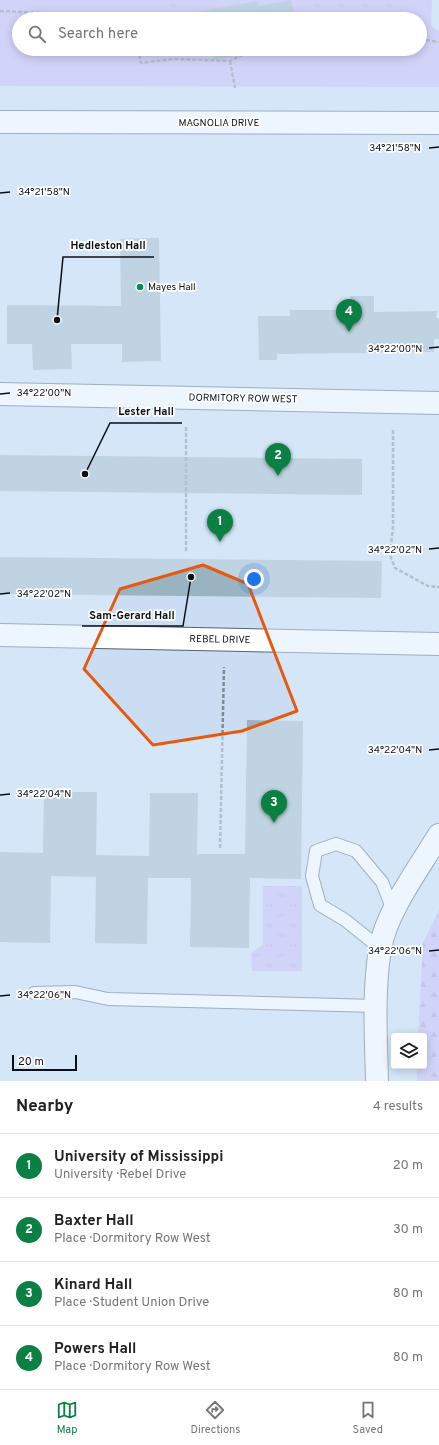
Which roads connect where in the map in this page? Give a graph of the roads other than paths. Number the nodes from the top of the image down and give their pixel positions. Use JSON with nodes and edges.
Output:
{"nodes":[{"id":1,"x":0,"y":122,"type":"edge"},
{"id":2,"x":439,"y":123,"type":"edge"},
{"id":3,"x":0,"y":394,"type":"edge"},
{"id":4,"x":439,"y":403,"type":"edge"},
{"id":5,"x":0,"y":635,"type":"edge"},
{"id":6,"x":439,"y":644,"type":"edge"},
{"id":7,"x":439,"y":835,"type":"edge"},
{"id":8,"x":393,"y":910,"type":"junction"},
{"id":9,"x":380,"y":948,"type":"junction"},
{"id":10,"x":34,"y":993,"type":"dead end"},
{"id":11,"x":376,"y":1006,"type":"junction"},
{"id":12,"x":376,"y":1081,"type":"edge"}],
"edges":[{"from":1,"to":2,"type":"street","name":"MAGNOLIA DRIVE"},
{"from":3,"to":4,"type":"street","name":"DORMITORY ROW WEST"},
{"from":5,"to":6,"type":"street","name":"REBEL DRIVE"},
{"from":7,"to":8,"type":"street"},
{"from":8,"to":9,"type":"street"},
{"from":8,"to":9,"type":"lane"},
{"from":9,"to":11,"type":"street"},
{"from":10,"to":11,"type":"lane"},
{"from":11,"to":12,"type":"street"}]}
